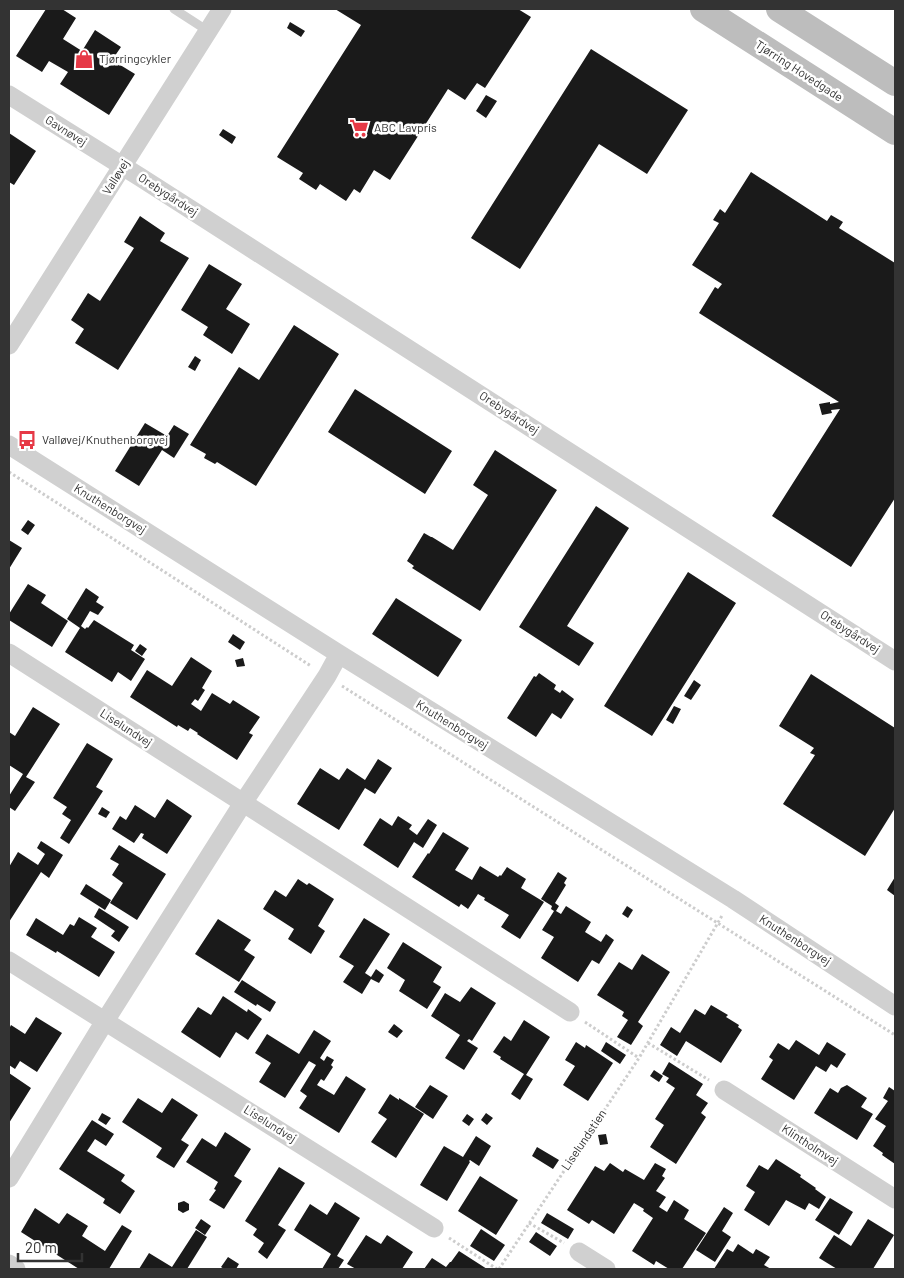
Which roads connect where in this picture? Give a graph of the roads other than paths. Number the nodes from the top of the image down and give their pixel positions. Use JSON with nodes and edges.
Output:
{"nodes":[{"id":1,"x":174,"y":9,"type":"edge"},
{"id":2,"x":222,"y":9,"type":"edge"},
{"id":3,"x":703,"y":9,"type":"edge"},
{"id":4,"x":779,"y":9,"type":"edge"},
{"id":5,"x":208,"y":31,"type":"junction"},
{"id":6,"x":895,"y":83,"type":"edge"},
{"id":7,"x":9,"y":95,"type":"edge"},
{"id":8,"x":895,"y":132,"type":"edge"},
{"id":9,"x":122,"y":166,"type":"junction"},
{"id":10,"x":9,"y":344,"type":"edge"},
{"id":11,"x":9,"y":445,"type":"edge"},
{"id":12,"x":9,"y":653,"type":"edge"},
{"id":13,"x":339,"y":654,"type":"junction"},
{"id":14,"x":895,"y":660,"type":"edge"},
{"id":15,"x":242,"y":803,"type":"junction"},
{"id":16,"x":9,"y":961,"type":"edge"},
{"id":17,"x":895,"y":1006,"type":"edge"},
{"id":18,"x":570,"y":1012,"type":"road end"},
{"id":19,"x":105,"y":1022,"type":"junction"},
{"id":20,"x":724,"y":1090,"type":"road end"},
{"id":21,"x":9,"y":1178,"type":"edge"},
{"id":22,"x":895,"y":1199,"type":"edge"},
{"id":23,"x":434,"y":1228,"type":"road end"},
{"id":24,"x":580,"y":1252,"type":"road end"},
{"id":25,"x":9,"y":1264,"type":"edge"},
{"id":26,"x":16,"y":1269,"type":"edge"},
{"id":27,"x":606,"y":1269,"type":"edge"}],
"edges":[{"from":1,"to":5,"type":"lane"},
{"from":2,"to":5,"type":"street","name":"Valløvej"},
{"from":3,"to":8,"type":"main road","name":"Tjørring Hovedgade"},
{"from":4,"to":6,"type":"main road"},
{"from":5,"to":9,"type":"street","name":"Valløvej"},
{"from":7,"to":9,"type":"street","name":"Gavnøvej"},
{"from":9,"to":10,"type":"street","name":"Valløvej"},
{"from":9,"to":14,"type":"street","name":"Orebygårdvej"},
{"from":11,"to":13,"type":"street","name":"Knuthenborgvej"},
{"from":12,"to":15,"type":"street","name":"Liselundvej"},
{"from":13,"to":15,"type":"street"},
{"from":13,"to":17,"type":"street","name":"Knuthenborgvej"},
{"from":15,"to":18,"type":"street","name":"Liselundvej"},
{"from":15,"to":19,"type":"street"},
{"from":16,"to":19,"type":"street","name":"Liselundvej"},
{"from":19,"to":21,"type":"street"},
{"from":19,"to":23,"type":"street","name":"Liselundvej"},
{"from":20,"to":22,"type":"street","name":"Klintholmvej"},
{"from":24,"to":27,"type":"street"},
{"from":25,"to":26,"type":"street"}]}
